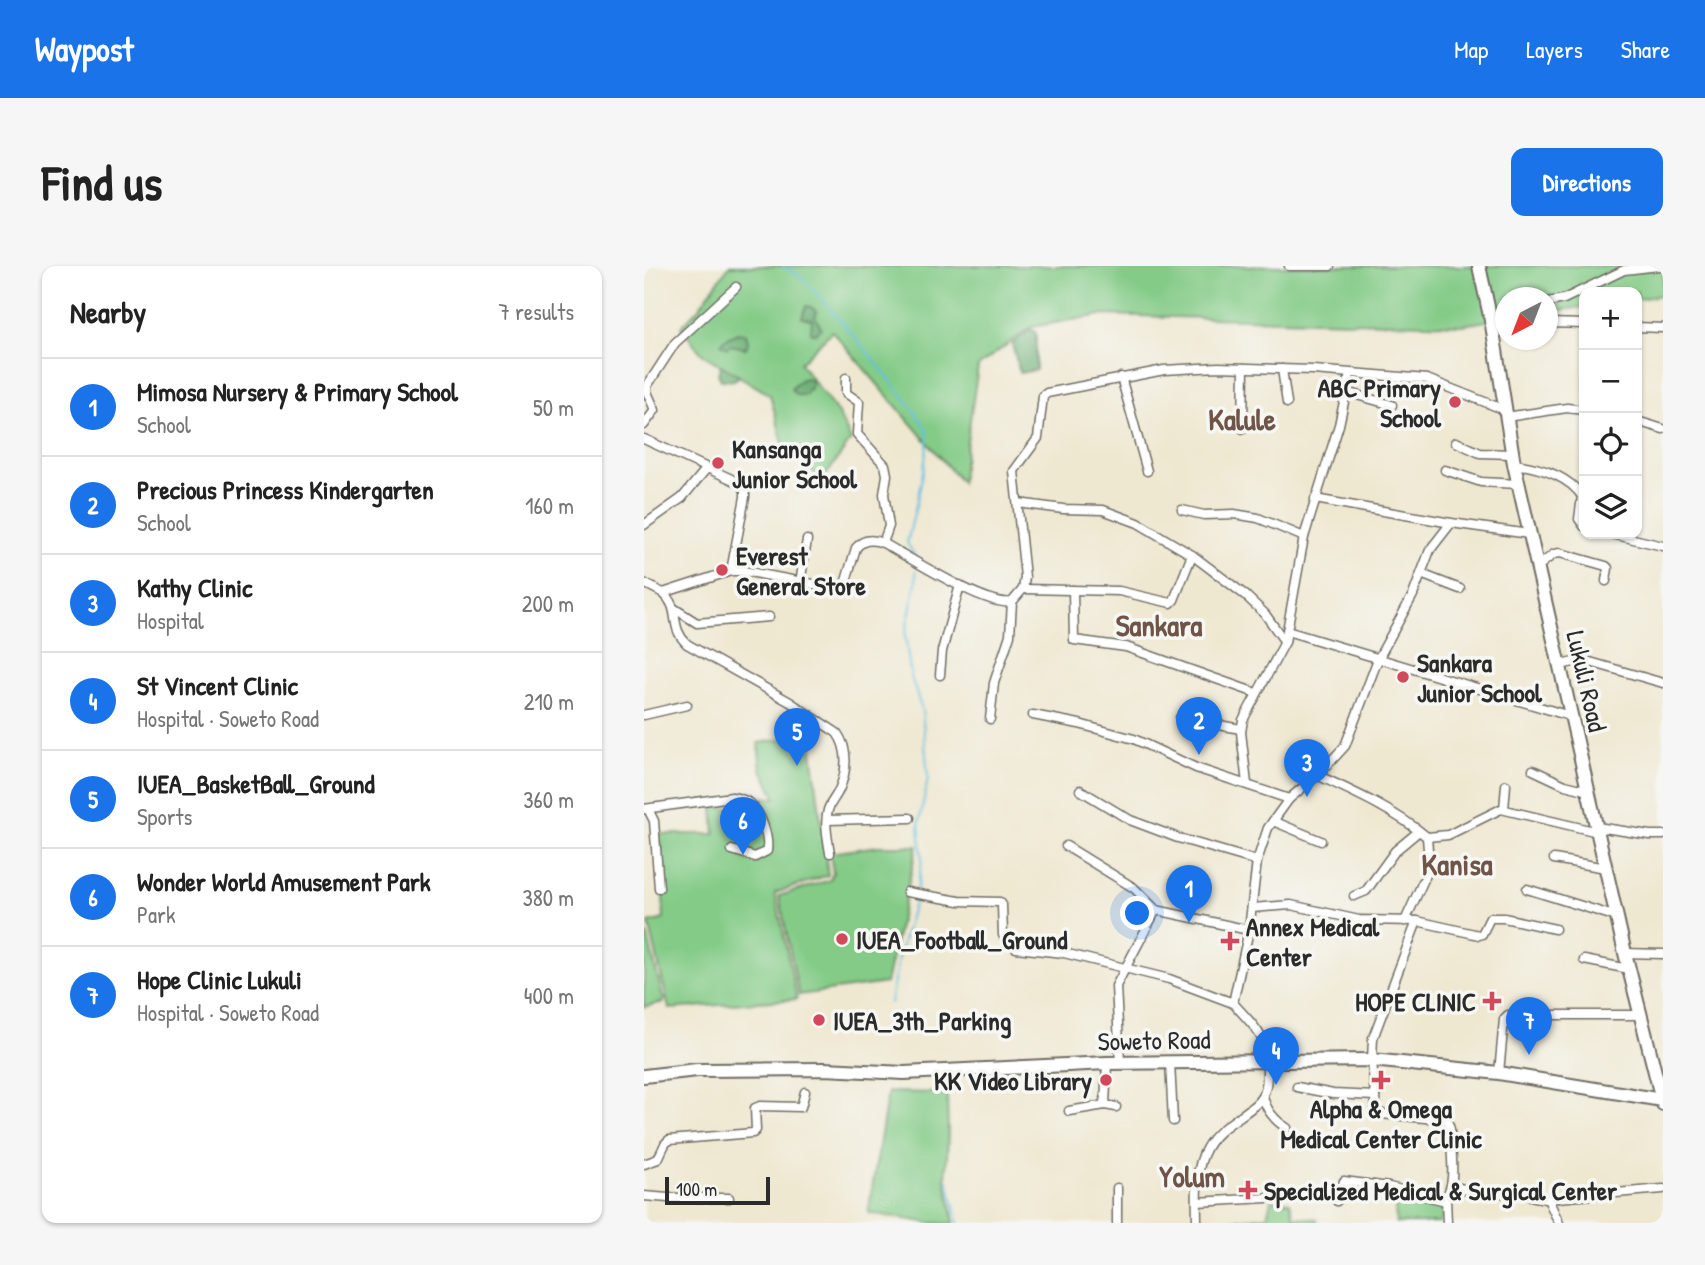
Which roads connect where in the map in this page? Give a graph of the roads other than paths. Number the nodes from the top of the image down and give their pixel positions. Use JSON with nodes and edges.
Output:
{"nodes":[{"id":1,"x":1292,"y":266,"type":"edge"},
{"id":2,"x":1330,"y":266,"type":"edge"},
{"id":3,"x":1479,"y":266,"type":"edge"},
{"id":4,"x":1612,"y":266,"type":"edge"},
{"id":5,"x":1659,"y":266,"type":"edge"},
{"id":6,"x":1650,"y":267,"type":"edge"},
{"id":7,"x":1624,"y":270,"type":"junction"},
{"id":8,"x":736,"y":287,"type":"dead end"},
{"id":9,"x":1558,"y":300,"type":"edge"},
{"id":10,"x":1558,"y":323,"type":"edge"},
{"id":11,"x":1579,"y":324,"type":"edge"},
{"id":12,"x":1492,"y":325,"type":"joint"},
{"id":13,"x":1642,"y":327,"type":"edge"},
{"id":14,"x":1663,"y":328,"type":"edge"},
{"id":15,"x":1244,"y":368,"type":"junction"},
{"id":16,"x":1282,"y":369,"type":"junction"},
{"id":17,"x":1350,"y":374,"type":"junction"},
{"id":18,"x":1121,"y":377,"type":"junction"},
{"id":19,"x":846,"y":379,"type":"dead end"},
{"id":20,"x":1346,"y":392,"type":"junction"},
{"id":21,"x":1287,"y":403,"type":"dead end"},
{"id":22,"x":1392,"y":405,"type":"dead end"},
{"id":23,"x":1579,"y":409,"type":"edge"},
{"id":24,"x":1505,"y":414,"type":"junction"},
{"id":25,"x":1642,"y":423,"type":"edge"},
{"id":26,"x":644,"y":425,"type":"edge"},
{"id":27,"x":1242,"y":429,"type":"dead end"},
{"id":28,"x":1663,"y":429,"type":"edge"},
{"id":29,"x":644,"y":439,"type":"edge"},
{"id":30,"x":1456,"y":442,"type":"dead end"},
{"id":31,"x":1513,"y":459,"type":"junction"},
{"id":32,"x":707,"y":468,"type":"junction"},
{"id":33,"x":1147,"y":471,"type":"dead end"},
{"id":34,"x":1446,"y":471,"type":"dead end"},
{"id":35,"x":1518,"y":484,"type":"junction"},
{"id":36,"x":1579,"y":492,"type":"edge"},
{"id":37,"x":1315,"y":499,"type":"junction"},
{"id":38,"x":1018,"y":503,"type":"junction"},
{"id":39,"x":1182,"y":510,"type":"dead end"},
{"id":40,"x":1451,"y":523,"type":"junction"},
{"id":41,"x":644,"y":525,"type":"edge"},
{"id":42,"x":1529,"y":534,"type":"junction"},
{"id":43,"x":1304,"y":537,"type":"junction"},
{"id":44,"x":1633,"y":539,"type":"edge"},
{"id":45,"x":807,"y":540,"type":"dead end"},
{"id":46,"x":883,"y":543,"type":"junction"},
{"id":47,"x":1663,"y":546,"type":"edge"},
{"id":48,"x":1192,"y":555,"type":"junction"},
{"id":49,"x":1537,"y":567,"type":"junction"},
{"id":50,"x":731,"y":571,"type":"junction"},
{"id":51,"x":1421,"y":574,"type":"junction"},
{"id":52,"x":1606,"y":581,"type":"dead end"},
{"id":53,"x":644,"y":583,"type":"edge"},
{"id":54,"x":800,"y":583,"type":"junction"},
{"id":55,"x":960,"y":586,"type":"junction"},
{"id":56,"x":1023,"y":589,"type":"junction"},
{"id":57,"x":1460,"y":589,"type":"dead end"},
{"id":58,"x":1073,"y":590,"type":"junction"},
{"id":59,"x":663,"y":593,"type":"junction"},
{"id":60,"x":1012,"y":603,"type":"junction"},
{"id":61,"x":675,"y":609,"type":"junction"},
{"id":62,"x":769,"y":617,"type":"dead end"},
{"id":63,"x":1287,"y":631,"type":"junction"},
{"id":64,"x":1285,"y":642,"type":"junction"},
{"id":65,"x":1378,"y":659,"type":"junction"},
{"id":66,"x":1560,"y":665,"type":"junction"},
{"id":67,"x":940,"y":676,"type":"dead end"},
{"id":68,"x":1663,"y":683,"type":"edge"},
{"id":69,"x":1256,"y":693,"type":"junction"},
{"id":70,"x":687,"y":705,"type":"dead end"},
{"id":71,"x":644,"y":715,"type":"edge"},
{"id":72,"x":1033,"y":715,"type":"dead end"},
{"id":73,"x":1573,"y":717,"type":"junction"},
{"id":74,"x":1180,"y":718,"type":"dead end"},
{"id":75,"x":990,"y":719,"type":"dead end"},
{"id":76,"x":1241,"y":729,"type":"junction"},
{"id":77,"x":1533,"y":770,"type":"dead end"},
{"id":78,"x":1317,"y":775,"type":"junction"},
{"id":79,"x":1247,"y":784,"type":"junction"},
{"id":80,"x":1506,"y":785,"type":"dead end"},
{"id":81,"x":1080,"y":790,"type":"dead end"},
{"id":82,"x":1589,"y":791,"type":"junction"},
{"id":83,"x":1289,"y":799,"type":"junction"},
{"id":84,"x":646,"y":809,"type":"edge"},
{"id":85,"x":1504,"y":809,"type":"junction"},
{"id":86,"x":910,"y":818,"type":"dead end"},
{"id":87,"x":827,"y":820,"type":"junction"},
{"id":88,"x":1273,"y":821,"type":"junction"},
{"id":89,"x":1597,"y":830,"type":"junction"},
{"id":90,"x":1423,"y":834,"type":"junction"},
{"id":91,"x":1663,"y":835,"type":"edge"},
{"id":92,"x":1321,"y":841,"type":"dead end"},
{"id":93,"x":1066,"y":846,"type":"dead end"},
{"id":94,"x":732,"y":850,"type":"dead end"},
{"id":95,"x":830,"y":853,"type":"dead end"},
{"id":96,"x":1555,"y":859,"type":"dead end"},
{"id":97,"x":1257,"y":861,"type":"junction"},
{"id":98,"x":1429,"y":863,"type":"junction"},
{"id":99,"x":1606,"y":868,"type":"junction"},
{"id":100,"x":1472,"y":873,"type":"dead end"},
{"id":101,"x":659,"y":888,"type":"dead end"},
{"id":102,"x":1527,"y":889,"type":"dead end"},
{"id":103,"x":907,"y":892,"type":"dead end"},
{"id":104,"x":1354,"y":897,"type":"dead end"},
{"id":105,"x":1252,"y":908,"type":"junction"},
{"id":106,"x":1156,"y":910,"type":"junction"},
{"id":107,"x":1617,"y":917,"type":"junction"},
{"id":108,"x":1405,"y":920,"type":"junction"},
{"id":109,"x":1417,"y":921,"type":"junction"},
{"id":110,"x":1555,"y":929,"type":"dead end"},
{"id":111,"x":1249,"y":930,"type":"junction"},
{"id":112,"x":1625,"y":953,"type":"junction"},
{"id":113,"x":1663,"y":954,"type":"edge"},
{"id":114,"x":1584,"y":960,"type":"dead end"},
{"id":115,"x":1126,"y":968,"type":"junction"},
{"id":116,"x":1629,"y":969,"type":"junction"},
{"id":117,"x":1233,"y":1003,"type":"junction"},
{"id":118,"x":1641,"y":1015,"type":"junction"},
{"id":119,"x":1371,"y":1060,"type":"junction"},
{"id":120,"x":1267,"y":1061,"type":"junction"},
{"id":121,"x":1170,"y":1062,"type":"junction"},
{"id":122,"x":1113,"y":1063,"type":"junction"},
{"id":123,"x":1499,"y":1073,"type":"junction"},
{"id":124,"x":644,"y":1076,"type":"edge"},
{"id":125,"x":1297,"y":1087,"type":"dead end"},
{"id":126,"x":805,"y":1092,"type":"dead end"},
{"id":127,"x":1263,"y":1095,"type":"junction"},
{"id":128,"x":1374,"y":1096,"type":"junction"},
{"id":129,"x":1662,"y":1102,"type":"edge"},
{"id":130,"x":1105,"y":1105,"type":"junction"},
{"id":131,"x":1116,"y":1107,"type":"dead end"},
{"id":132,"x":1069,"y":1111,"type":"dead end"},
{"id":133,"x":1173,"y":1121,"type":"dead end"},
{"id":134,"x":1287,"y":1128,"type":"dead end"},
{"id":135,"x":644,"y":1164,"type":"edge"},
{"id":136,"x":1452,"y":1186,"type":"junction"},
{"id":137,"x":1117,"y":1188,"type":"dead end"},
{"id":138,"x":1663,"y":1188,"type":"edge"},
{"id":139,"x":644,"y":1196,"type":"edge"},
{"id":140,"x":1286,"y":1197,"type":"dead end"},
{"id":141,"x":729,"y":1198,"type":"dead end"},
{"id":142,"x":1446,"y":1199,"type":"junction"},
{"id":143,"x":1548,"y":1199,"type":"junction"},
{"id":144,"x":1337,"y":1201,"type":"dead end"},
{"id":145,"x":1197,"y":1202,"type":"junction"},
{"id":146,"x":1117,"y":1223,"type":"edge"},
{"id":147,"x":1197,"y":1223,"type":"edge"},
{"id":148,"x":1447,"y":1223,"type":"edge"},
{"id":149,"x":1559,"y":1223,"type":"edge"}],
"edges":[{"from":1,"to":2,"type":"street"},
{"from":3,"to":12,"type":"street","name":"Lukuli Road"},
{"from":4,"to":7,"type":"street"},
{"from":5,"to":6,"type":"street"},
{"from":6,"to":7,"type":"street"},
{"from":7,"to":9,"type":"street"},
{"from":8,"to":26,"type":"street"},
{"from":10,"to":11,"type":"street"},
{"from":12,"to":24,"type":"street","name":"Lukuli Road"},
{"from":13,"to":14,"type":"street"},
{"from":15,"to":16,"type":"street"},
{"from":15,"to":18,"type":"street"},
{"from":15,"to":27,"type":"street"},
{"from":16,"to":17,"type":"street"},
{"from":16,"to":21,"type":"street"},
{"from":17,"to":20,"type":"street"},
{"from":17,"to":24,"type":"street"},
{"from":18,"to":33,"type":"street"},
{"from":18,"to":38,"type":"street"},
{"from":19,"to":46,"type":"street"},
{"from":20,"to":22,"type":"street"},
{"from":20,"to":37,"type":"street"},
{"from":23,"to":24,"type":"street"},
{"from":24,"to":31,"type":"street","name":"Lukuli Road"},
{"from":25,"to":28,"type":"street"},
{"from":29,"to":32,"type":"street"},
{"from":30,"to":31,"type":"street"},
{"from":31,"to":35,"type":"street","name":"Lukuli Road"},
{"from":31,"to":36,"type":"street"},
{"from":32,"to":41,"type":"street"},
{"from":32,"to":50,"type":"street"},
{"from":34,"to":35,"type":"street"},
{"from":35,"to":42,"type":"street","name":"Lukuli Road"},
{"from":37,"to":40,"type":"street"},
{"from":37,"to":43,"type":"street"},
{"from":38,"to":48,"type":"street"},
{"from":38,"to":56,"type":"street"},
{"from":39,"to":43,"type":"street"},
{"from":40,"to":42,"type":"street"},
{"from":40,"to":51,"type":"street"},
{"from":42,"to":49,"type":"street","name":"Lukuli Road"},
{"from":43,"to":63,"type":"street"},
{"from":44,"to":47,"type":"street"},
{"from":45,"to":54,"type":"street"},
{"from":46,"to":54,"type":"street"},
{"from":46,"to":55,"type":"street"},
{"from":48,"to":58,"type":"street"},
{"from":48,"to":64,"type":"street"},
{"from":49,"to":52,"type":"street"},
{"from":49,"to":66,"type":"street","name":"Lukuli Road"},
{"from":50,"to":54,"type":"street"},
{"from":50,"to":59,"type":"street"},
{"from":51,"to":57,"type":"street"},
{"from":51,"to":65,"type":"street"},
{"from":53,"to":59,"type":"street"},
{"from":55,"to":60,"type":"street"},
{"from":55,"to":67,"type":"street"},
{"from":56,"to":58,"type":"street"},
{"from":56,"to":60,"type":"street"},
{"from":58,"to":69,"type":"street"},
{"from":59,"to":61,"type":"street"},
{"from":60,"to":75,"type":"street"},
{"from":61,"to":62,"type":"street"},
{"from":61,"to":87,"type":"street"},
{"from":63,"to":64,"type":"street"},
{"from":63,"to":65,"type":"street"},
{"from":64,"to":69,"type":"street"},
{"from":65,"to":73,"type":"street"},
{"from":65,"to":78,"type":"street"},
{"from":66,"to":68,"type":"street"},
{"from":66,"to":73,"type":"street","name":"Lukuli Road"},
{"from":69,"to":76,"type":"street"},
{"from":70,"to":71,"type":"street"},
{"from":72,"to":79,"type":"street"},
{"from":73,"to":82,"type":"street","name":"Lukuli Road"},
{"from":74,"to":76,"type":"street"},
{"from":76,"to":79,"type":"street"},
{"from":77,"to":82,"type":"street"},
{"from":78,"to":83,"type":"street"},
{"from":78,"to":90,"type":"street"},
{"from":79,"to":83,"type":"street"},
{"from":80,"to":85,"type":"street"},
{"from":81,"to":97,"type":"street"},
{"from":82,"to":89,"type":"street","name":"Lukuli Road"},
{"from":83,"to":88,"type":"street"},
{"from":84,"to":94,"type":"street"},
{"from":84,"to":101,"type":"street"},
{"from":85,"to":89,"type":"street"},
{"from":85,"to":90,"type":"street"},
{"from":86,"to":87,"type":"street"},
{"from":87,"to":95,"type":"street"},
{"from":88,"to":92,"type":"street"},
{"from":88,"to":97,"type":"street"},
{"from":89,"to":91,"type":"street"},
{"from":89,"to":99,"type":"street","name":"Lukuli Road"},
{"from":90,"to":98,"type":"street"},
{"from":90,"to":104,"type":"street"},
{"from":93,"to":106,"type":"street"},
{"from":96,"to":99,"type":"street"},
{"from":97,"to":105,"type":"street"},
{"from":98,"to":100,"type":"street"},
{"from":98,"to":108,"type":"street"},
{"from":99,"to":107,"type":"street","name":"Lukuli Road"},
{"from":102,"to":107,"type":"street"},
{"from":103,"to":115,"type":"street"},
{"from":105,"to":108,"type":"street"},
{"from":105,"to":111,"type":"street"},
{"from":106,"to":111,"type":"street"},
{"from":106,"to":115,"type":"street"},
{"from":107,"to":112,"type":"street","name":"Lukuli Road"},
{"from":108,"to":109,"type":"street"},
{"from":109,"to":110,"type":"street"},
{"from":109,"to":119,"type":"street"},
{"from":111,"to":117,"type":"street"},
{"from":112,"to":113,"type":"street"},
{"from":112,"to":116,"type":"street","name":"Lukuli Road"},
{"from":114,"to":116,"type":"street"},
{"from":115,"to":117,"type":"street"},
{"from":115,"to":122,"type":"street"},
{"from":116,"to":118,"type":"street","name":"Lukuli Road"},
{"from":117,"to":120,"type":"street"},
{"from":118,"to":123,"type":"street"},
{"from":118,"to":129,"type":"street","name":"Lukuli Road"},
{"from":119,"to":120,"type":"street","name":"Soweto Road"},
{"from":119,"to":123,"type":"street","name":"Soweto Road"},
{"from":119,"to":128,"type":"street"},
{"from":120,"to":121,"type":"street","name":"Soweto Road"},
{"from":120,"to":127,"type":"street"},
{"from":121,"to":122,"type":"street","name":"Soweto Road"},
{"from":121,"to":133,"type":"street"},
{"from":122,"to":124,"type":"street","name":"Soweto Road"},
{"from":122,"to":130,"type":"street"},
{"from":123,"to":129,"type":"street","name":"Soweto Road"},
{"from":125,"to":128,"type":"street"},
{"from":126,"to":135,"type":"street"},
{"from":127,"to":134,"type":"street"},
{"from":127,"to":145,"type":"street"},
{"from":128,"to":136,"type":"street"},
{"from":130,"to":131,"type":"street"},
{"from":130,"to":132,"type":"street"},
{"from":136,"to":142,"type":"street"},
{"from":136,"to":143,"type":"street"},
{"from":137,"to":146,"type":"street"},
{"from":138,"to":143,"type":"street"},
{"from":139,"to":141,"type":"street"},
{"from":140,"to":145,"type":"street"},
{"from":142,"to":144,"type":"street"},
{"from":142,"to":148,"type":"street"},
{"from":143,"to":149,"type":"street"},
{"from":145,"to":147,"type":"street"}]}
